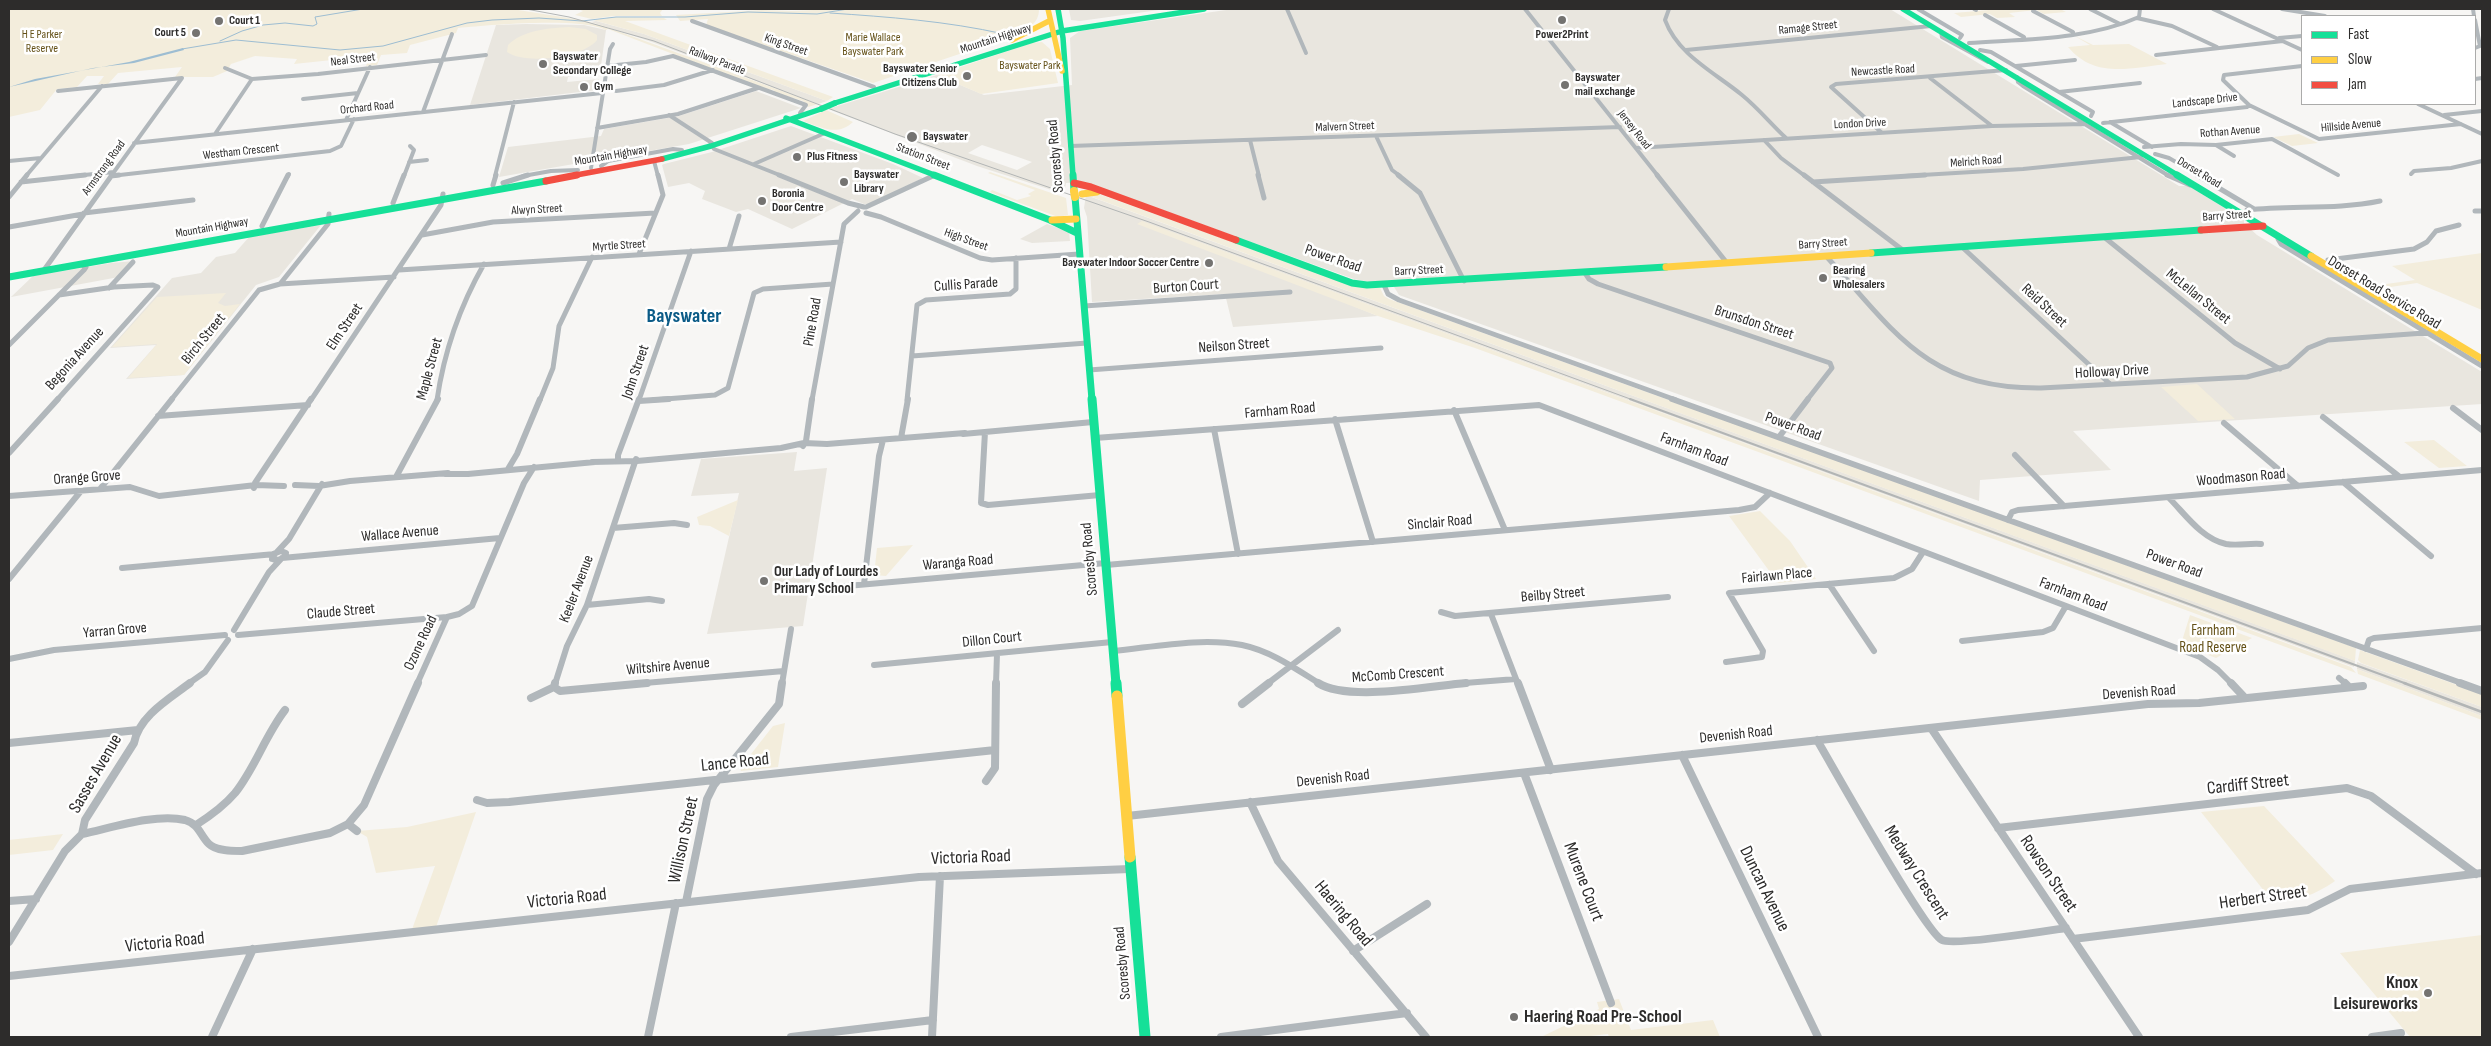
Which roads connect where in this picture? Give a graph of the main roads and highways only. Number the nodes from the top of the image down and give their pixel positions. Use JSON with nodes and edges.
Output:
{"nodes":[{"id":1,"x":1048,"y":9,"type":"edge"},
{"id":2,"x":1181,"y":9,"type":"edge"},
{"id":3,"x":1204,"y":9,"type":"edge"},
{"id":4,"x":1903,"y":9,"type":"edge"},
{"id":5,"x":1911,"y":9,"type":"edge"},
{"id":6,"x":1158,"y":15,"type":"junction"},
{"id":7,"x":1128,"y":16,"type":"junction"},
{"id":8,"x":1116,"y":20,"type":"junction"},
{"id":9,"x":1057,"y":26,"type":"edge"},
{"id":10,"x":1937,"y":28,"type":"junction"},
{"id":11,"x":1029,"y":41,"type":"junction"},
{"id":12,"x":1963,"y":42,"type":"junction"},
{"id":13,"x":1056,"y":48,"type":"junction"},
{"id":14,"x":970,"y":57,"type":"junction"},
{"id":15,"x":921,"y":76,"type":"junction"},
{"id":16,"x":1065,"y":79,"type":"junction"},
{"id":17,"x":874,"y":87,"type":"junction"},
{"id":18,"x":833,"y":103,"type":"junction"},
{"id":19,"x":819,"y":108,"type":"junction"},
{"id":20,"x":788,"y":119,"type":"junction"},
{"id":21,"x":2097,"y":122,"type":"junction"},
{"id":22,"x":712,"y":144,"type":"junction"},
{"id":23,"x":2199,"y":184,"type":"junction"},
{"id":24,"x":1076,"y":190,"type":"junction"},
{"id":25,"x":443,"y":197,"type":"junction"},
{"id":26,"x":329,"y":217,"type":"junction"},
{"id":27,"x":1052,"y":222,"type":"junction"},
{"id":28,"x":1077,"y":225,"type":"junction"},
{"id":29,"x":2267,"y":226,"type":"junction"},
{"id":30,"x":136,"y":256,"type":"junction"},
{"id":31,"x":45,"y":267,"type":"junction"},
{"id":32,"x":9,"y":271,"type":"edge"},
{"id":33,"x":9,"y":277,"type":"edge"},
{"id":34,"x":1384,"y":285,"type":"joint"},
{"id":35,"x":2482,"y":352,"type":"edge"},
{"id":36,"x":2482,"y":359,"type":"edge"},
{"id":37,"x":1145,"y":1037,"type":"edge"}],
"edges":[{"from":1,"to":9,"type":"main road"},
{"from":2,"to":7,"type":"main road"},
{"from":3,"to":6,"type":"main road"},
{"from":4,"to":10,"type":"main road","name":"Dorset Road"},
{"from":5,"to":10,"type":"main road","name":"Dorset Road"},
{"from":6,"to":7,"type":"main road"},
{"from":6,"to":8,"type":"main road"},
{"from":7,"to":8,"type":"main road"},
{"from":8,"to":9,"type":"main road"},
{"from":8,"to":9,"type":"main road"},
{"from":9,"to":11,"type":"main road","name":"Mountain Highway"},
{"from":9,"to":13,"type":"main road","name":"Scoresby Road"},
{"from":9,"to":14,"type":"main road","name":"Mountain Highway"},
{"from":9,"to":16,"type":"main road","name":"Scoresby Road"},
{"from":10,"to":12,"type":"main road","name":"Dorset Road"},
{"from":11,"to":13,"type":"main road"},
{"from":11,"to":14,"type":"main road","name":"Mountain Highway"},
{"from":12,"to":21,"type":"main road","name":"Dorset Road"},
{"from":12,"to":21,"type":"main road","name":"Dorset Road"},
{"from":13,"to":16,"type":"main road","name":"Scoresby Road"},
{"from":14,"to":15,"type":"main road","name":"Mountain Highway"},
{"from":14,"to":17,"type":"main road","name":"Mountain Highway"},
{"from":15,"to":17,"type":"main road"},
{"from":15,"to":18,"type":"main road","name":"Mountain Highway"},
{"from":16,"to":24,"type":"main road","name":"Scoresby Road"},
{"from":17,"to":18,"type":"main road","name":"Mountain Highway"},
{"from":18,"to":19,"type":"main road","name":"Mountain Highway","bridge":true},
{"from":19,"to":20,"type":"main road","name":"Mountain Highway"},
{"from":19,"to":20,"type":"main road","name":"Mountain Highway"},
{"from":20,"to":22,"type":"main road","name":"Mountain Highway"},
{"from":20,"to":27,"type":"main road","name":"Station Street"},
{"from":21,"to":23,"type":"main road","name":"Dorset Road"},
{"from":21,"to":23,"type":"main road","name":"Dorset Road"},
{"from":22,"to":25,"type":"main road","name":"Mountain Highway"},
{"from":22,"to":25,"type":"main road","name":"Mountain Highway"},
{"from":23,"to":29,"type":"main road","name":"Dorset Road"},
{"from":23,"to":29,"type":"main road","name":"Dorset Road"},
{"from":24,"to":28,"type":"main road","name":"Scoresby Road"},
{"from":24,"to":34,"type":"main road","name":"Power Road"},
{"from":25,"to":26,"type":"main road","name":"Mountain Highway"},
{"from":25,"to":26,"type":"main road","name":"Mountain Highway"},
{"from":26,"to":30,"type":"main road","name":"Mountain Highway"},
{"from":26,"to":30,"type":"main road","name":"Mountain Highway"},
{"from":27,"to":28,"type":"main road","name":"Station Street"},
{"from":27,"to":28,"type":"main road","name":"Station Street"},
{"from":28,"to":37,"type":"main road","name":"Scoresby Road"},
{"from":29,"to":34,"type":"main road","name":"Barry Street"},
{"from":29,"to":35,"type":"main road","name":"Dorset Road"},
{"from":29,"to":36,"type":"main road","name":"Dorset Road"},
{"from":30,"to":31,"type":"main road","name":"Mountain Highway"},
{"from":30,"to":31,"type":"main road","name":"Mountain Highway"},
{"from":31,"to":32,"type":"main road","name":"Mountain Highway"},
{"from":31,"to":33,"type":"main road","name":"Mountain Highway"}]}
